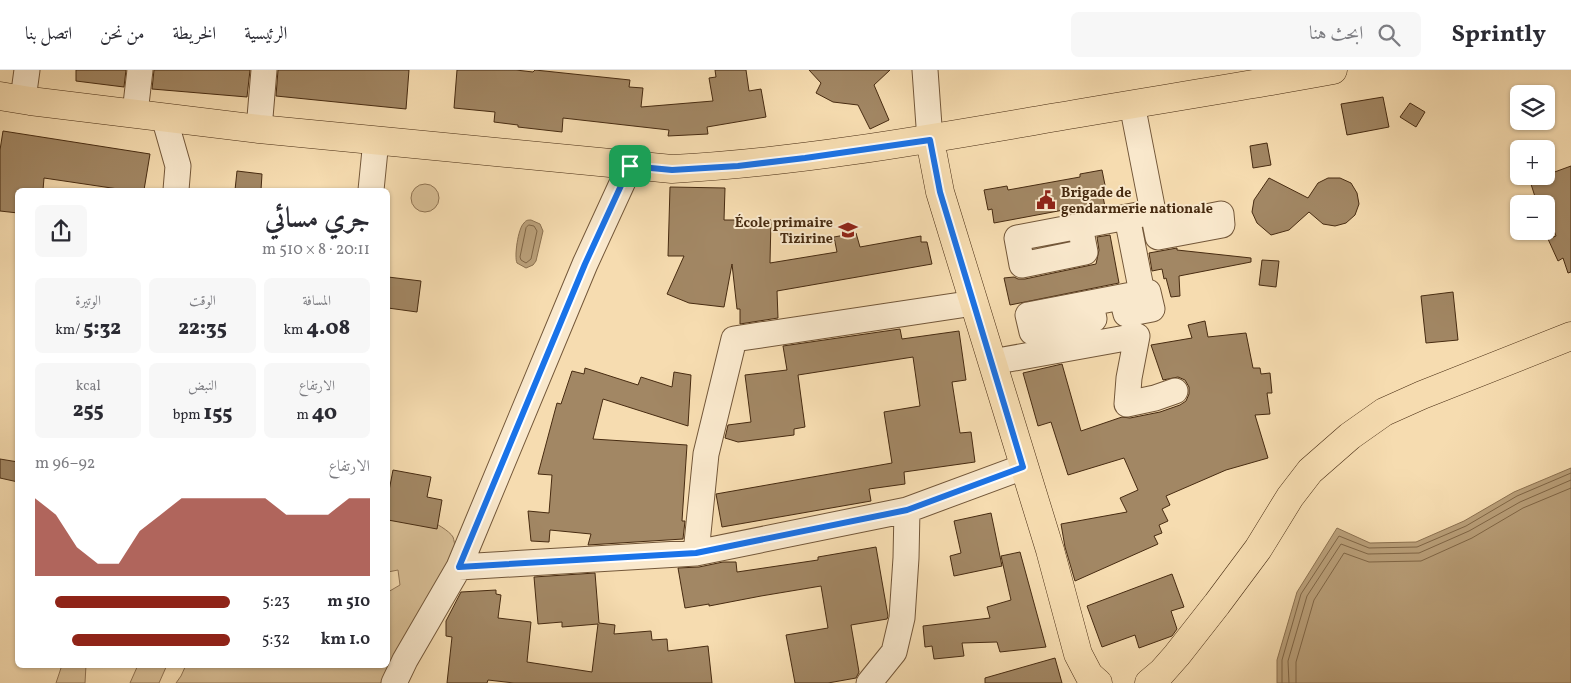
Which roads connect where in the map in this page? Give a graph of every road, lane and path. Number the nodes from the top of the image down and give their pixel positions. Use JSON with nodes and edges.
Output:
{"nodes":[{"id":1,"x":28,"y":70,"type":"edge"},
{"id":2,"x":140,"y":70,"type":"edge"},
{"id":3,"x":264,"y":70,"type":"edge"},
{"id":4,"x":925,"y":70,"type":"edge"},
{"id":5,"x":1333,"y":70,"type":"edge"},
{"id":6,"x":7,"y":98,"type":"edge"},
{"id":7,"x":1132,"y":104,"type":"junction"},
{"id":8,"x":135,"y":113,"type":"junction"},
{"id":9,"x":164,"y":117,"type":"junction"},
{"id":10,"x":259,"y":128,"type":"junction"},
{"id":11,"x":376,"y":140,"type":"junction"},
{"id":12,"x":930,"y":140,"type":"junction"},
{"id":13,"x":630,"y":166,"type":"junction"},
{"id":14,"x":176,"y":188,"type":"edge"},
{"id":15,"x":371,"y":188,"type":"edge"},
{"id":16,"x":1127,"y":217,"type":"junction"},
{"id":17,"x":1080,"y":226,"type":"dead end"},
{"id":18,"x":974,"y":302,"type":"junction"},
{"id":19,"x":1091,"y":303,"type":"dead end"},
{"id":20,"x":1571,"y":336,"type":"edge"},
{"id":21,"x":992,"y":362,"type":"junction"},
{"id":22,"x":1174,"y":391,"type":"dead end"},
{"id":23,"x":1023,"y":467,"type":"junction"},
{"id":24,"x":907,"y":510,"type":"junction"},
{"id":25,"x":696,"y":553,"type":"junction"},
{"id":26,"x":459,"y":567,"type":"junction"},
{"id":27,"x":394,"y":683,"type":"edge"},
{"id":28,"x":869,"y":683,"type":"edge"},
{"id":29,"x":1098,"y":683,"type":"edge"},
{"id":30,"x":1149,"y":683,"type":"edge"}],
"edges":[{"from":1,"to":6,"type":"street"},
{"from":2,"to":8,"type":"street"},
{"from":3,"to":10,"type":"street"},
{"from":4,"to":12,"type":"street"},
{"from":5,"to":7,"type":"main road"},
{"from":6,"to":8,"type":"main road"},
{"from":7,"to":12,"type":"main road"},
{"from":7,"to":16,"type":"street"},
{"from":8,"to":9,"type":"main road"},
{"from":9,"to":10,"type":"main road"},
{"from":9,"to":14,"type":"street"},
{"from":10,"to":11,"type":"main road"},
{"from":11,"to":13,"type":"main road"},
{"from":11,"to":15,"type":"street"},
{"from":12,"to":13,"type":"main road"},
{"from":12,"to":18,"type":"main road"},
{"from":13,"to":26,"type":"street"},
{"from":16,"to":17,"type":"street"},
{"from":16,"to":19,"type":"street"},
{"from":18,"to":21,"type":"main road"},
{"from":18,"to":25,"type":"street"},
{"from":20,"to":30,"type":"main road"},
{"from":21,"to":22,"type":"street"},
{"from":21,"to":23,"type":"main road"},
{"from":23,"to":24,"type":"street"},
{"from":23,"to":29,"type":"main road"},
{"from":24,"to":25,"type":"street"},
{"from":24,"to":28,"type":"street"},
{"from":25,"to":26,"type":"street"},
{"from":26,"to":27,"type":"street"}]}
